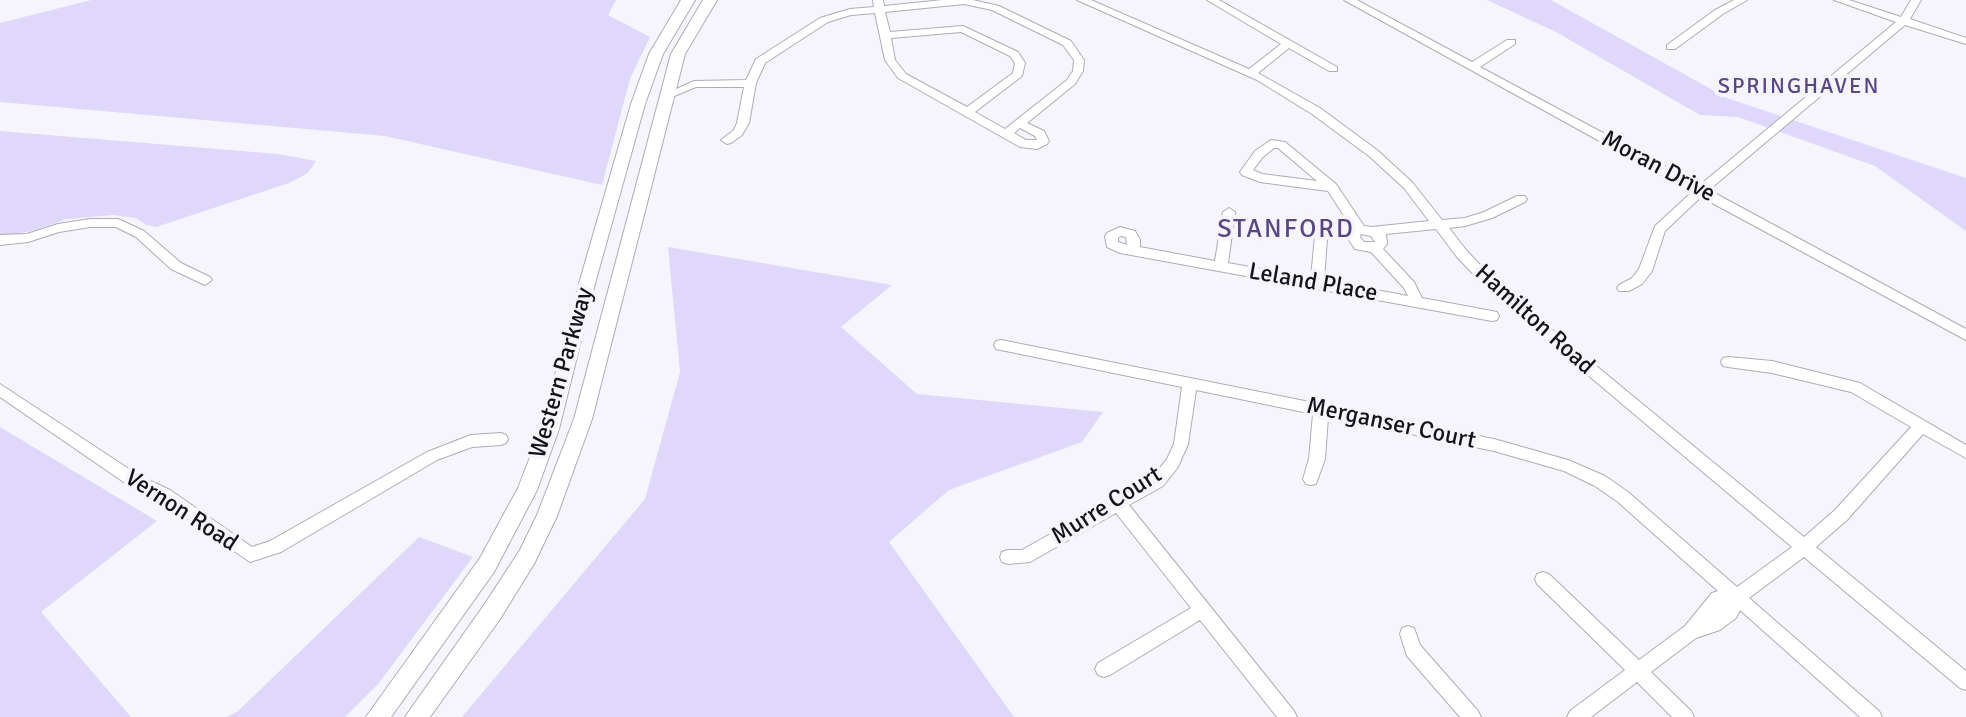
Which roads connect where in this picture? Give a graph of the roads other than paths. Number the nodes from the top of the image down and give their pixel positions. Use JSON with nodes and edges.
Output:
{"nodes":[{"id":1,"x":688,"y":0,"type":"edge"},
{"id":2,"x":710,"y":0,"type":"edge"},
{"id":3,"x":1007,"y":0,"type":"edge"},
{"id":4,"x":1082,"y":0,"type":"edge"},
{"id":5,"x":1212,"y":0,"type":"edge"},
{"id":6,"x":1349,"y":0,"type":"edge"},
{"id":7,"x":1742,"y":0,"type":"edge"},
{"id":8,"x":1839,"y":0,"type":"edge"},
{"id":9,"x":1916,"y":0,"type":"edge"},
{"id":10,"x":879,"y":4,"type":"edge"},
{"id":11,"x":995,"y":8,"type":"junction"},
{"id":12,"x":1905,"y":19,"type":"junction"},
{"id":13,"x":886,"y":35,"type":"junction"},
{"id":14,"x":1966,"y":41,"type":"edge"},
{"id":15,"x":1511,"y":42,"type":"dead end"},
{"id":16,"x":1289,"y":43,"type":"junction"},
{"id":17,"x":1671,"y":47,"type":"dead end"},
{"id":18,"x":1474,"y":66,"type":"junction"},
{"id":19,"x":674,"y":69,"type":"junction"},
{"id":20,"x":1333,"y":69,"type":"dead end"},
{"id":21,"x":1251,"y":73,"type":"junction"},
{"id":22,"x":750,"y":83,"type":"junction"},
{"id":23,"x":694,"y":84,"type":"junction"},
{"id":24,"x":667,"y":96,"type":"junction"},
{"id":25,"x":967,"y":113,"type":"junction"},
{"id":26,"x":1019,"y":123,"type":"junction"},
{"id":27,"x":1006,"y":134,"type":"junction"},
{"id":28,"x":727,"y":140,"type":"dead end"},
{"id":29,"x":1332,"y":187,"type":"junction"},
{"id":30,"x":1702,"y":190,"type":"junction"},
{"id":31,"x":1521,"y":199,"type":"dead end"},
{"id":32,"x":1229,"y":212,"type":"dead end"},
{"id":33,"x":1322,"y":225,"type":"dead end"},
{"id":34,"x":1439,"y":225,"type":"junction"},
{"id":35,"x":1372,"y":236,"type":"junction"},
{"id":36,"x":0,"y":240,"type":"edge"},
{"id":37,"x":1133,"y":250,"type":"dead end"},
{"id":38,"x":1221,"y":266,"type":"junction"},
{"id":39,"x":205,"y":280,"type":"dead end"},
{"id":40,"x":1317,"y":283,"type":"junction"},
{"id":41,"x":1624,"y":288,"type":"dead end"},
{"id":42,"x":616,"y":289,"type":"junction"},
{"id":43,"x":585,"y":290,"type":"junction"},
{"id":44,"x":1417,"y":301,"type":"junction"},
{"id":45,"x":1492,"y":316,"type":"dead end"},
{"id":46,"x":1966,"y":335,"type":"edge"},
{"id":47,"x":1001,"y":345,"type":"dead end"},
{"id":48,"x":1728,"y":362,"type":"dead end"},
{"id":49,"x":1190,"y":383,"type":"junction"},
{"id":50,"x":0,"y":390,"type":"edge"},
{"id":51,"x":1321,"y":410,"type":"junction"},
{"id":52,"x":1922,"y":425,"type":"junction"},
{"id":53,"x":501,"y":439,"type":"dead end"},
{"id":54,"x":1966,"y":452,"type":"edge"},
{"id":55,"x":1311,"y":479,"type":"dead end"},
{"id":56,"x":1119,"y":505,"type":"junction"},
{"id":57,"x":1803,"y":548,"type":"junction"},
{"id":58,"x":1008,"y":557,"type":"dead end"},
{"id":59,"x":1543,"y":579,"type":"dead end"},
{"id":60,"x":1737,"y":597,"type":"junction"},
{"id":61,"x":1203,"y":609,"type":"junction"},
{"id":62,"x":1408,"y":634,"type":"dead end"},
{"id":63,"x":1104,"y":669,"type":"dead end"},
{"id":64,"x":1637,"y":671,"type":"junction"},
{"id":65,"x":1966,"y":682,"type":"edge"},
{"id":66,"x":377,"y":717,"type":"edge"},
{"id":67,"x":416,"y":717,"type":"edge"},
{"id":68,"x":1288,"y":717,"type":"edge"},
{"id":69,"x":1472,"y":717,"type":"edge"},
{"id":70,"x":1576,"y":717,"type":"edge"},
{"id":71,"x":1685,"y":717,"type":"edge"},
{"id":72,"x":1873,"y":717,"type":"edge"}],
"edges":[{"from":1,"to":43,"type":"main road","name":"Western Parkway"},
{"from":2,"to":19,"type":"main road","name":"Western Parkway"},
{"from":3,"to":11,"type":"street"},
{"from":4,"to":21,"type":"street","name":"Hamilton Road"},
{"from":5,"to":16,"type":"street"},
{"from":6,"to":18,"type":"street","name":"Moran Drive"},
{"from":7,"to":17,"type":"street"},
{"from":8,"to":12,"type":"street"},
{"from":9,"to":12,"type":"street"},
{"from":10,"to":11,"type":"street"},
{"from":10,"to":13,"type":"street"},
{"from":10,"to":22,"type":"street"},
{"from":11,"to":26,"type":"street"},
{"from":12,"to":14,"type":"street"},
{"from":12,"to":30,"type":"street"},
{"from":13,"to":25,"type":"street"},
{"from":13,"to":25,"type":"street"},
{"from":15,"to":18,"type":"street"},
{"from":16,"to":20,"type":"street"},
{"from":16,"to":21,"type":"street"},
{"from":18,"to":30,"type":"street","name":"Moran Drive"},
{"from":19,"to":23,"type":"street"},
{"from":19,"to":24,"type":"main road","name":"Western Parkway"},
{"from":21,"to":34,"type":"street","name":"Hamilton Road"},
{"from":22,"to":23,"type":"street"},
{"from":22,"to":28,"type":"street"},
{"from":23,"to":24,"type":"street"},
{"from":24,"to":42,"type":"main road","name":"Western Parkway"},
{"from":25,"to":27,"type":"street"},
{"from":26,"to":27,"type":"street"},
{"from":26,"to":27,"type":"street"},
{"from":29,"to":29,"type":"street"},
{"from":29,"to":35,"type":"street"},
{"from":30,"to":41,"type":"street"},
{"from":30,"to":46,"type":"street","name":"Moran Drive"},
{"from":31,"to":34,"type":"street"},
{"from":32,"to":38,"type":"street"},
{"from":33,"to":40,"type":"street"},
{"from":34,"to":35,"type":"street"},
{"from":34,"to":57,"type":"street","name":"Hamilton Road"},
{"from":35,"to":44,"type":"street"},
{"from":36,"to":39,"type":"street"},
{"from":37,"to":38,"type":"street","name":"Leland Place"},
{"from":38,"to":40,"type":"street","name":"Leland Place"},
{"from":40,"to":44,"type":"street","name":"Leland Place"},
{"from":42,"to":43,"type":"main road"},
{"from":42,"to":67,"type":"main road","name":"Western Parkway"},
{"from":43,"to":66,"type":"main road","name":"Western Parkway"},
{"from":44,"to":45,"type":"street","name":"Leland Place"},
{"from":47,"to":49,"type":"street","name":"Merganser Court"},
{"from":48,"to":52,"type":"street"},
{"from":49,"to":51,"type":"street","name":"Merganser Court"},
{"from":49,"to":56,"type":"street","name":"Murre Court"},
{"from":50,"to":53,"type":"street","name":"Vernon Road"},
{"from":51,"to":55,"type":"street"},
{"from":51,"to":60,"type":"street","name":"Merganser Court"},
{"from":52,"to":54,"type":"street"},
{"from":52,"to":57,"type":"street"},
{"from":56,"to":58,"type":"street","name":"Murre Court"},
{"from":56,"to":61,"type":"street"},
{"from":57,"to":60,"type":"street"},
{"from":57,"to":65,"type":"street","name":"Hamilton Road"},
{"from":59,"to":64,"type":"street"},
{"from":60,"to":64,"type":"street"},
{"from":60,"to":72,"type":"street","name":"Merganser Court"},
{"from":61,"to":63,"type":"street"},
{"from":61,"to":68,"type":"street"},
{"from":62,"to":69,"type":"street"},
{"from":64,"to":70,"type":"street"},
{"from":64,"to":71,"type":"street"}]}
